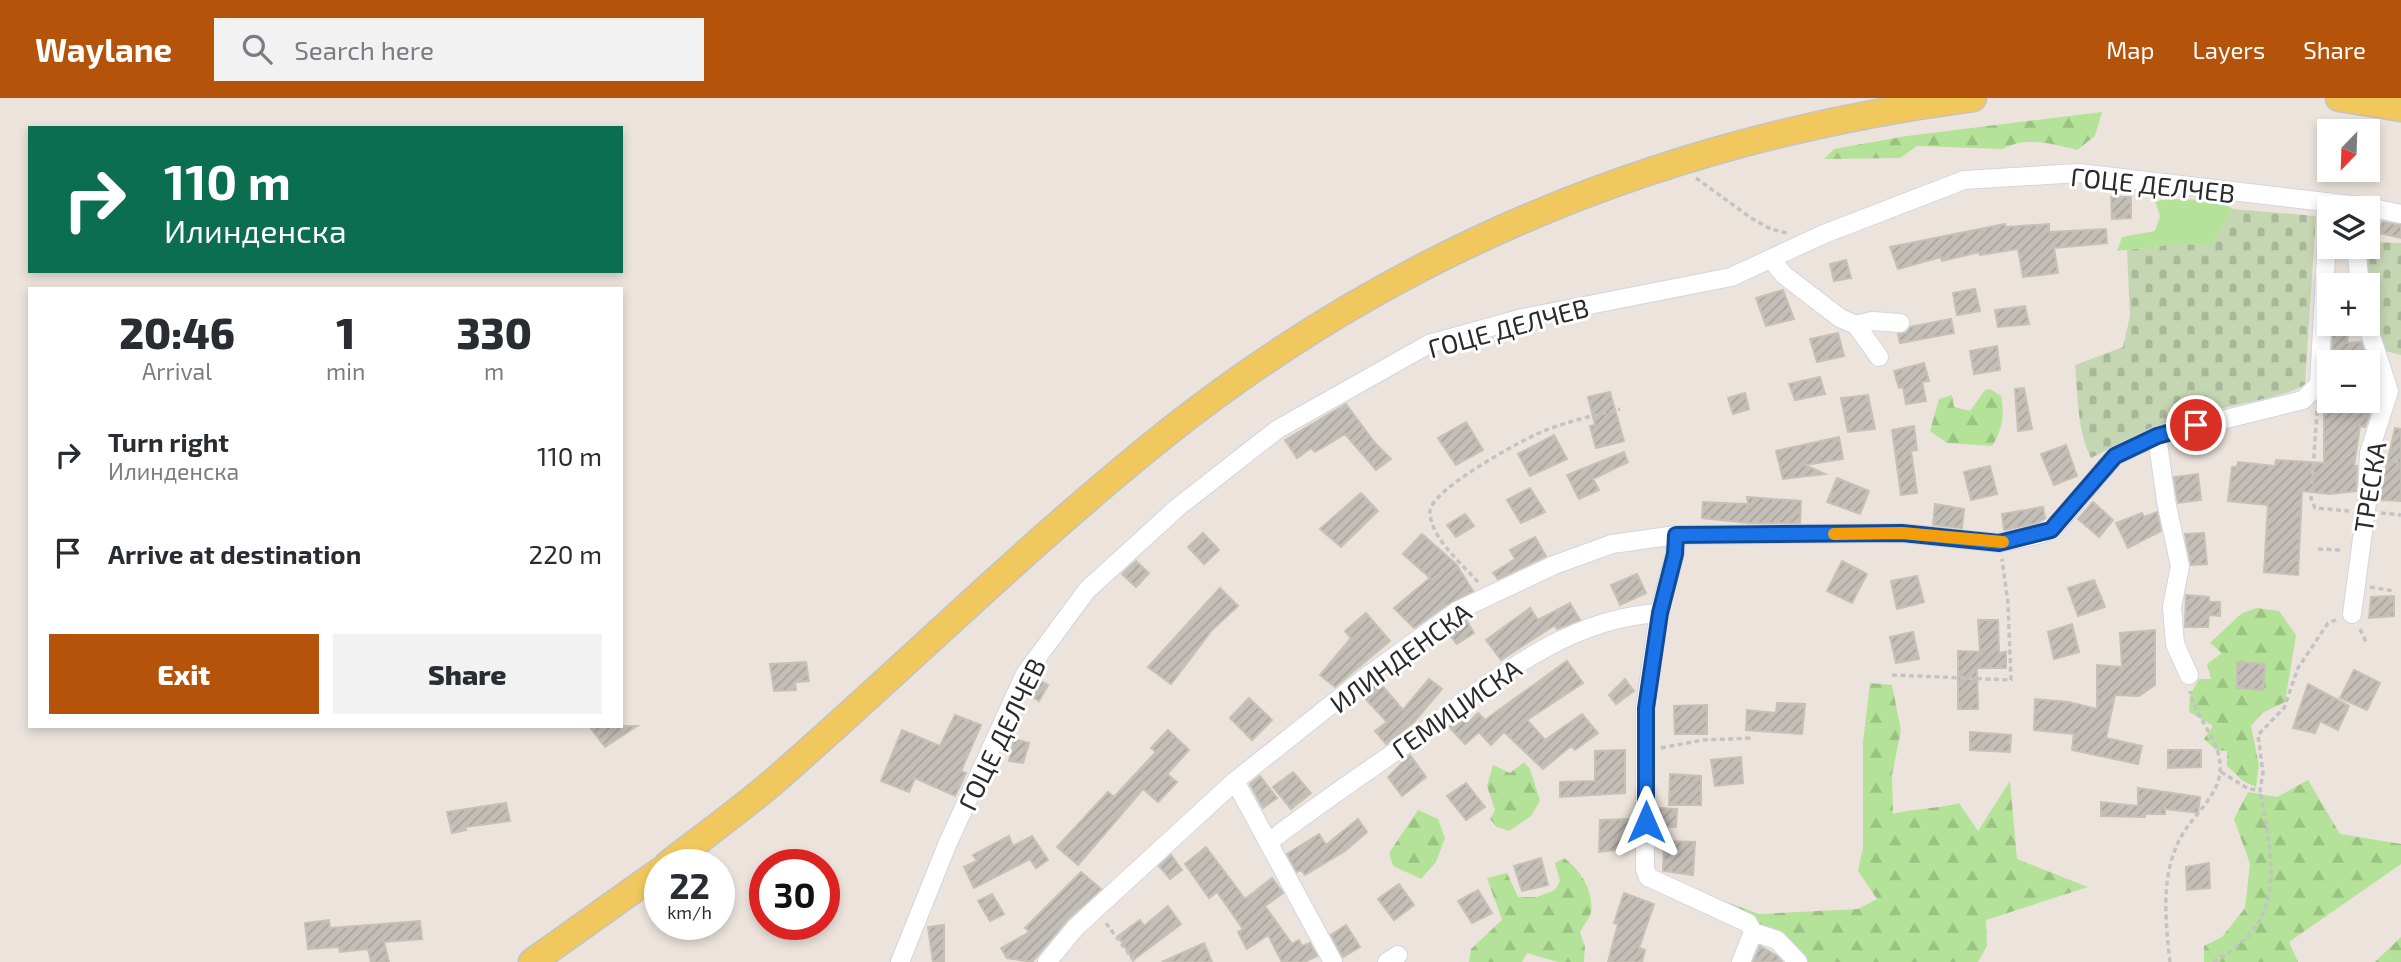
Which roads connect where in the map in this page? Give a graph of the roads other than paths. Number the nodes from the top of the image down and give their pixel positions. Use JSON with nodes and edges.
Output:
{"nodes":[{"id":1,"x":1973,"y":98,"type":"edge"},
{"id":2,"x":2339,"y":98,"type":"edge"},
{"id":3,"x":2401,"y":108,"type":"edge"},
{"id":4,"x":2317,"y":203,"type":"edge"},
{"id":5,"x":2380,"y":210,"type":"edge"},
{"id":6,"x":2401,"y":214,"type":"edge"},
{"id":7,"x":1771,"y":259,"type":"junction"},
{"id":8,"x":2326,"y":259,"type":"edge"},
{"id":9,"x":1900,"y":323,"type":"dead end"},
{"id":10,"x":1856,"y":326,"type":"junction"},
{"id":11,"x":2371,"y":336,"type":"edge"},
{"id":12,"x":1879,"y":357,"type":"dead end"},
{"id":13,"x":2157,"y":436,"type":"junction"},
{"id":14,"x":1676,"y":535,"type":"junction"},
{"id":15,"x":1660,"y":613,"type":"junction"},
{"id":16,"x":2352,"y":614,"type":"road end"},
{"id":17,"x":2189,"y":675,"type":"road end"},
{"id":18,"x":1235,"y":781,"type":"junction"},
{"id":19,"x":1270,"y":841,"type":"junction"},
{"id":20,"x":687,"y":849,"type":"edge"},
{"id":21,"x":644,"y":882,"type":"edge"},
{"id":22,"x":1753,"y":932,"type":"junction"},
{"id":23,"x":532,"y":962,"type":"edge"},
{"id":24,"x":900,"y":962,"type":"edge"},
{"id":25,"x":1047,"y":962,"type":"edge"},
{"id":26,"x":1333,"y":962,"type":"edge"},
{"id":27,"x":1741,"y":962,"type":"edge"},
{"id":28,"x":1798,"y":962,"type":"edge"}],
"edges":[{"from":1,"to":20,"type":"main road"},
{"from":2,"to":3,"type":"main road"},
{"from":4,"to":7,"type":"street","name":"ГОЦЕ ДЕЛЧЕВ"},
{"from":5,"to":6,"type":"street","name":"ГОЦЕ ДЕЛЧЕВ"},
{"from":7,"to":10,"type":"street"},
{"from":7,"to":24,"type":"street","name":"ГОЦЕ ДЕЛЧЕВ"},
{"from":8,"to":13,"type":"street","name":"ИЛИНДЕНСКА"},
{"from":9,"to":10,"type":"street"},
{"from":10,"to":12,"type":"street"},
{"from":11,"to":16,"type":"street","name":"ТРЕСКА"},
{"from":13,"to":14,"type":"street","name":"ИЛИНДЕНСКА"},
{"from":13,"to":17,"type":"street"},
{"from":14,"to":15,"type":"street"},
{"from":14,"to":18,"type":"street","name":"ИЛИНДЕНСКА"},
{"from":15,"to":19,"type":"street","name":"ГЕМИЏИСКА"},
{"from":15,"to":22,"type":"street"},
{"from":18,"to":19,"type":"street"},
{"from":18,"to":25,"type":"street","name":"ИЛИНДЕНСКА"},
{"from":19,"to":26,"type":"street"},
{"from":21,"to":23,"type":"main road"},
{"from":22,"to":27,"type":"street"},
{"from":22,"to":28,"type":"street"}]}
